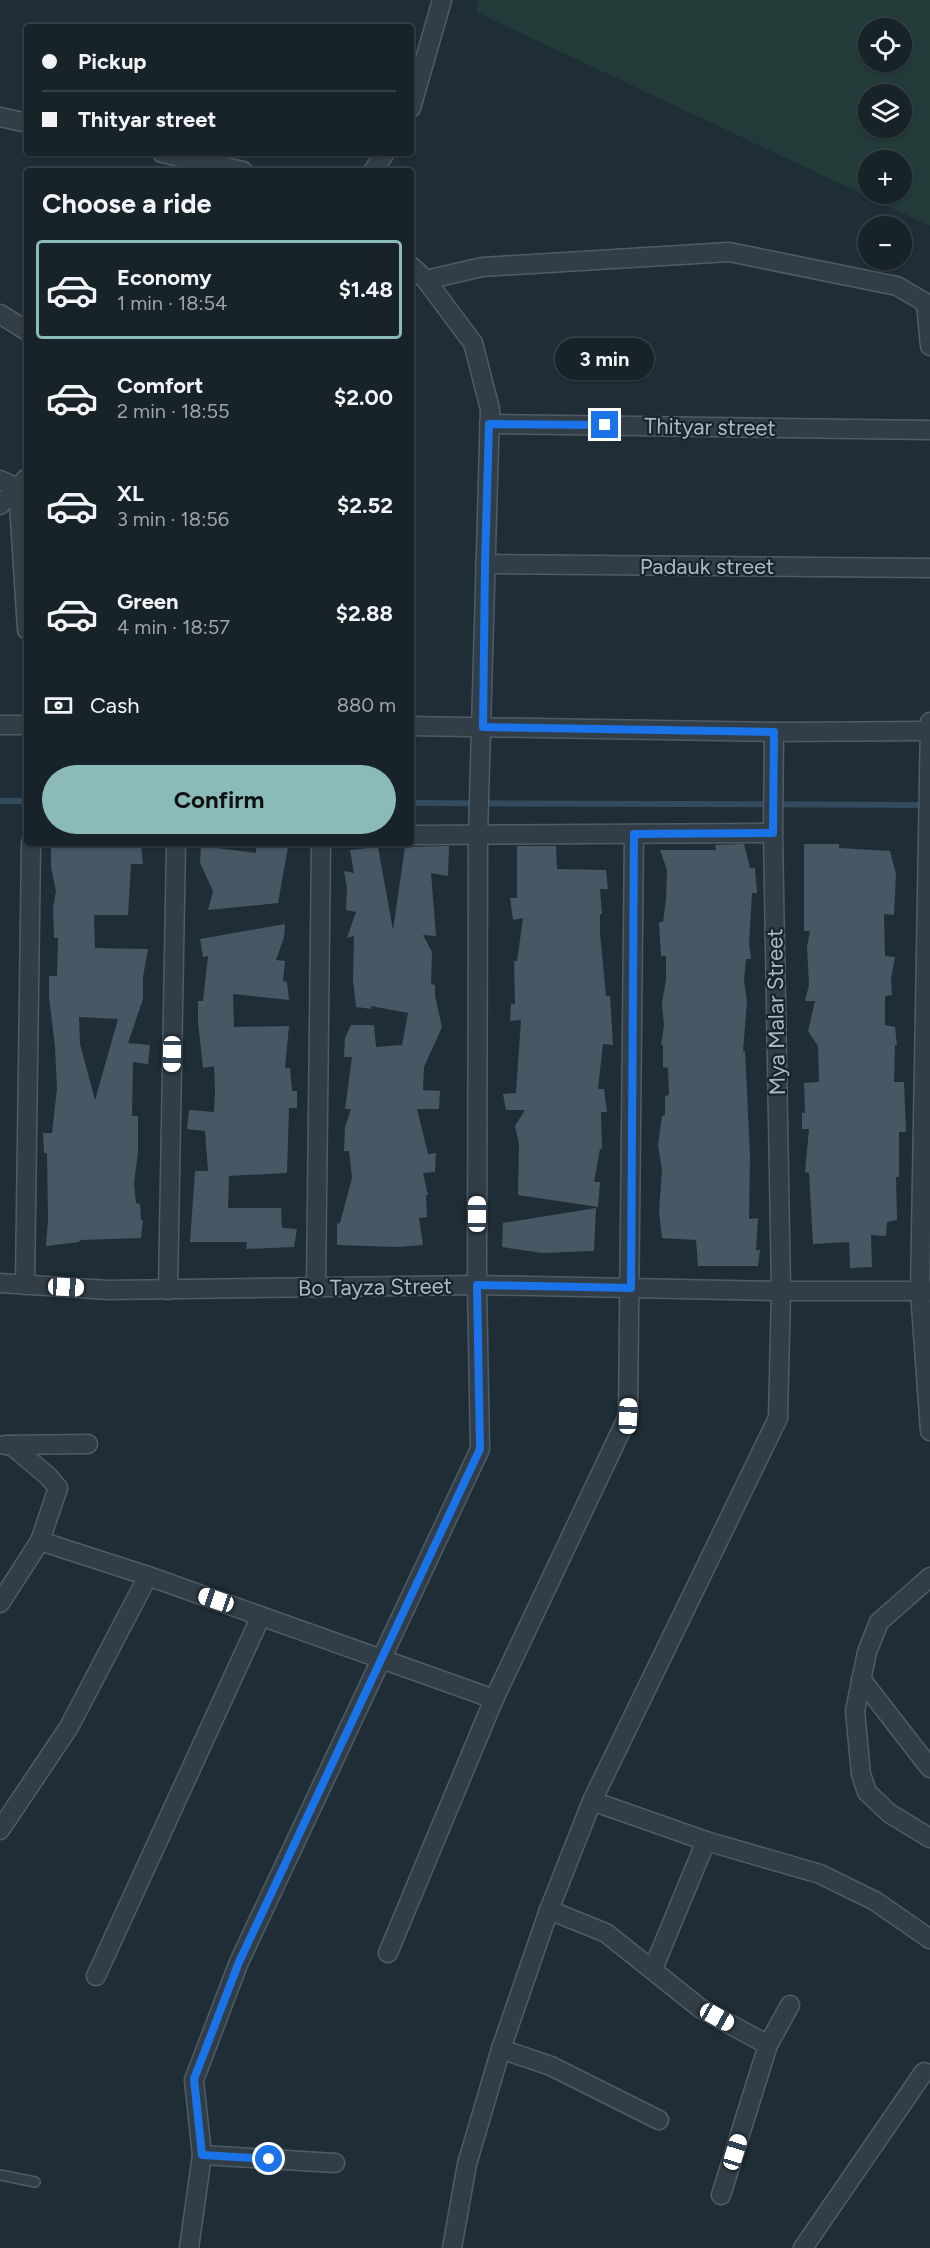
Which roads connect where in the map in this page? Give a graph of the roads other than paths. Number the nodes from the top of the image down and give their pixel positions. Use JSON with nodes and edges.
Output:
{"nodes":[{"id":1,"x":442,"y":0,"type":"edge"},
{"id":2,"x":414,"y":98,"type":"edge"},
{"id":3,"x":0,"y":117,"type":"edge"},
{"id":4,"x":24,"y":122,"type":"edge"},
{"id":5,"x":176,"y":156,"type":"edge"},
{"id":6,"x":230,"y":168,"type":"edge"},
{"id":7,"x":414,"y":269,"type":"edge"},
{"id":8,"x":426,"y":280,"type":"junction"},
{"id":9,"x":0,"y":314,"type":"edge"},
{"id":10,"x":24,"y":329,"type":"edge"},
{"id":11,"x":930,"y":346,"type":"edge"},
{"id":12,"x":489,"y":424,"type":"junction"},
{"id":13,"x":930,"y":430,"type":"edge"},
{"id":14,"x":0,"y":480,"type":"edge"},
{"id":15,"x":22,"y":483,"type":"edge"},
{"id":16,"x":0,"y":505,"type":"edge"},
{"id":17,"x":24,"y":542,"type":"edge"},
{"id":18,"x":485,"y":564,"type":"junction"},
{"id":19,"x":930,"y":568,"type":"edge"},
{"id":20,"x":930,"y":722,"type":"edge"},
{"id":21,"x":0,"y":725,"type":"edge"},
{"id":22,"x":24,"y":725,"type":"edge"},
{"id":23,"x":414,"y":726,"type":"edge"},
{"id":24,"x":483,"y":727,"type":"junction"},
{"id":25,"x":930,"y":731,"type":"edge"},
{"id":26,"x":774,"y":732,"type":"junction"},
{"id":27,"x":773,"y":833,"type":"junction"},
{"id":28,"x":634,"y":834,"type":"junction"},
{"id":29,"x":414,"y":835,"type":"edge"},
{"id":30,"x":478,"y":835,"type":"junction"},
{"id":31,"x":32,"y":846,"type":"edge"},
{"id":32,"x":176,"y":846,"type":"edge"},
{"id":33,"x":321,"y":846,"type":"edge"},
{"id":34,"x":0,"y":1283,"type":"edge"},
{"id":35,"x":25,"y":1285,"type":"junction"},
{"id":36,"x":477,"y":1285,"type":"junction"},
{"id":37,"x":316,"y":1288,"type":"junction"},
{"id":38,"x":631,"y":1288,"type":"junction"},
{"id":39,"x":168,"y":1290,"type":"junction"},
{"id":40,"x":781,"y":1291,"type":"junction"},
{"id":41,"x":925,"y":1291,"type":"edge"},
{"id":42,"x":930,"y":1431,"type":"edge"},
{"id":43,"x":88,"y":1444,"type":"dead end"},
{"id":44,"x":5,"y":1445,"type":"edge"},
{"id":45,"x":40,"y":1541,"type":"junction"},
{"id":46,"x":148,"y":1576,"type":"junction"},
{"id":47,"x":929,"y":1582,"type":"edge"},
{"id":48,"x":0,"y":1603,"type":"edge"},
{"id":49,"x":261,"y":1616,"type":"junction"},
{"id":50,"x":381,"y":1659,"type":"junction"},
{"id":51,"x":861,"y":1679,"type":"junction"},
{"id":52,"x":494,"y":1699,"type":"junction"},
{"id":53,"x":930,"y":1768,"type":"edge"},
{"id":54,"x":592,"y":1801,"type":"junction"},
{"id":55,"x":0,"y":1830,"type":"edge"},
{"id":56,"x":930,"y":1838,"type":"edge"},
{"id":57,"x":706,"y":1841,"type":"junction"},
{"id":58,"x":549,"y":1910,"type":"junction"},
{"id":59,"x":930,"y":1939,"type":"edge"},
{"id":60,"x":388,"y":1953,"type":"dead end"},
{"id":61,"x":653,"y":1969,"type":"junction"},
{"id":62,"x":96,"y":1976,"type":"dead end"},
{"id":63,"x":790,"y":2005,"type":"dead end"},
{"id":64,"x":768,"y":2045,"type":"junction"},
{"id":65,"x":501,"y":2049,"type":"junction"},
{"id":66,"x":924,"y":2072,"type":"dead end"},
{"id":67,"x":659,"y":2120,"type":"dead end"},
{"id":68,"x":202,"y":2155,"type":"junction"},
{"id":69,"x":335,"y":2163,"type":"dead end"},
{"id":70,"x":0,"y":2175,"type":"edge"},
{"id":71,"x":35,"y":2182,"type":"dead end"},
{"id":72,"x":721,"y":2195,"type":"dead end"},
{"id":73,"x":189,"y":2248,"type":"edge"},
{"id":74,"x":452,"y":2248,"type":"edge"},
{"id":75,"x":803,"y":2248,"type":"edge"}],
"edges":[{"from":1,"to":2,"type":"street"},
{"from":3,"to":4,"type":"street"},
{"from":5,"to":6,"type":"street"},
{"from":7,"to":8,"type":"street"},
{"from":8,"to":11,"type":"street"},
{"from":8,"to":12,"type":"street"},
{"from":9,"to":10,"type":"street"},
{"from":12,"to":13,"type":"street","name":"Thityar street"},
{"from":12,"to":18,"type":"street"},
{"from":14,"to":15,"type":"street"},
{"from":15,"to":16,"type":"street"},
{"from":15,"to":17,"type":"street"},
{"from":18,"to":19,"type":"street","name":"Padauk street"},
{"from":18,"to":24,"type":"street"},
{"from":20,"to":25,"type":"street"},
{"from":21,"to":22,"type":"street"},
{"from":23,"to":24,"type":"street"},
{"from":24,"to":26,"type":"street"},
{"from":24,"to":30,"type":"street"},
{"from":25,"to":26,"type":"street"},
{"from":25,"to":41,"type":"street"},
{"from":26,"to":27,"type":"street","name":"Mya Malar Street"},
{"from":27,"to":28,"type":"street"},
{"from":27,"to":40,"type":"street","name":"Mya Malar Street"},
{"from":28,"to":30,"type":"street"},
{"from":28,"to":38,"type":"street"},
{"from":29,"to":30,"type":"street"},
{"from":30,"to":36,"type":"street"},
{"from":31,"to":35,"type":"street"},
{"from":32,"to":39,"type":"street"},
{"from":33,"to":37,"type":"street"},
{"from":34,"to":35,"type":"street","name":"Bo Tayza Street"},
{"from":35,"to":39,"type":"street","name":"Bo Tayza Street"},
{"from":36,"to":37,"type":"street","name":"Bo Tayza Street"},
{"from":36,"to":38,"type":"street","name":"Bo Tayza Street"},
{"from":36,"to":50,"type":"street"},
{"from":37,"to":39,"type":"street","name":"Bo Tayza Street"},
{"from":38,"to":40,"type":"street","name":"Bo Tayza Street"},
{"from":38,"to":52,"type":"street"},
{"from":40,"to":41,"type":"street","name":"Bo Tayza Street"},
{"from":40,"to":54,"type":"street","name":"Mya Malar Street"},
{"from":41,"to":42,"type":"street"},
{"from":43,"to":44,"type":"street"},
{"from":44,"to":45,"type":"street"},
{"from":45,"to":46,"type":"street"},
{"from":45,"to":48,"type":"street"},
{"from":46,"to":49,"type":"street"},
{"from":46,"to":55,"type":"street"},
{"from":47,"to":51,"type":"street"},
{"from":49,"to":50,"type":"street"},
{"from":49,"to":62,"type":"street"},
{"from":50,"to":52,"type":"street"},
{"from":50,"to":68,"type":"street"},
{"from":51,"to":53,"type":"street"},
{"from":51,"to":56,"type":"street"},
{"from":52,"to":60,"type":"street"},
{"from":54,"to":57,"type":"street"},
{"from":54,"to":58,"type":"street","name":"Mya Malar Street"},
{"from":57,"to":59,"type":"street"},
{"from":57,"to":61,"type":"street"},
{"from":58,"to":61,"type":"street"},
{"from":58,"to":65,"type":"street","name":"Mya Malar Street"},
{"from":61,"to":64,"type":"street"},
{"from":63,"to":64,"type":"street"},
{"from":64,"to":72,"type":"street"},
{"from":65,"to":67,"type":"street"},
{"from":65,"to":74,"type":"street","name":"Mya Malar Street"},
{"from":66,"to":75,"type":"street"},
{"from":68,"to":69,"type":"street"},
{"from":68,"to":73,"type":"street"},
{"from":70,"to":71,"type":"lane"}]}
